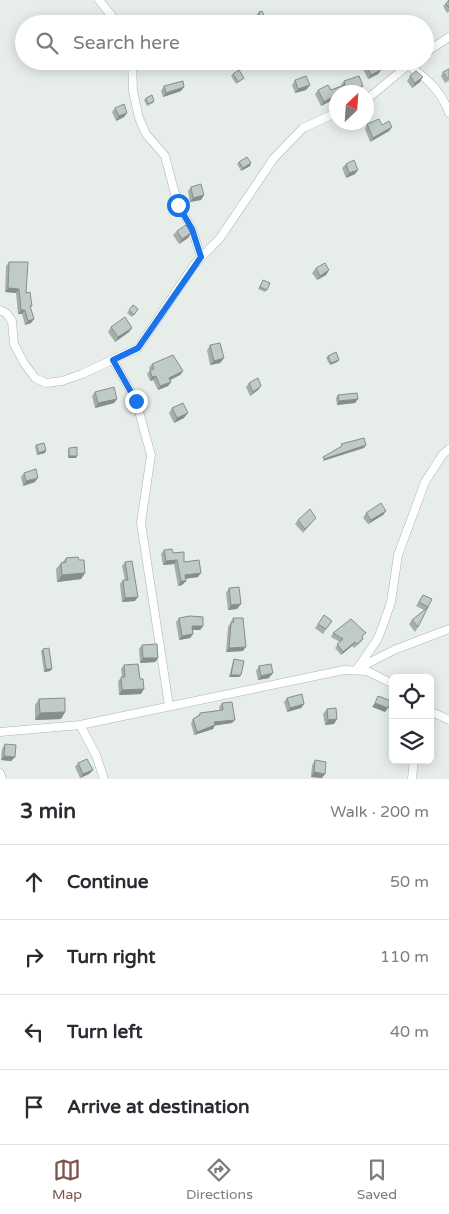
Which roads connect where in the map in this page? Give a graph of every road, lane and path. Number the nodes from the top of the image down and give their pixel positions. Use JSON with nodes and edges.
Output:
{"nodes":[{"id":1,"x":99,"y":0,"type":"edge"},
{"id":2,"x":111,"y":15,"type":"edge"},
{"id":3,"x":449,"y":37,"type":"edge"},
{"id":4,"x":434,"y":47,"type":"edge"},
{"id":5,"x":132,"y":70,"type":"edge"},
{"id":6,"x":402,"y":70,"type":"edge"},
{"id":7,"x":417,"y":70,"type":"edge"},
{"id":8,"x":374,"y":93,"type":"edge"},
{"id":9,"x":449,"y":113,"type":"edge"},
{"id":10,"x":329,"y":116,"type":"edge"},
{"id":11,"x":201,"y":257,"type":"junction"},
{"id":12,"x":0,"y":310,"type":"edge"},
{"id":13,"x":113,"y":360,"type":"junction"},
{"id":14,"x":449,"y":449,"type":"edge"},
{"id":15,"x":449,"y":629,"type":"edge"},
{"id":16,"x":357,"y":669,"type":"junction"},
{"id":17,"x":389,"y":682,"type":"edge"},
{"id":18,"x":169,"y":706,"type":"junction"},
{"id":19,"x":434,"y":713,"type":"edge"},
{"id":20,"x":449,"y":720,"type":"edge"},
{"id":21,"x":80,"y":725,"type":"junction"},
{"id":22,"x":0,"y":732,"type":"edge"},
{"id":23,"x":414,"y":764,"type":"edge"},
{"id":24,"x":0,"y":773,"type":"edge"},
{"id":25,"x":2,"y":779,"type":"edge"},
{"id":26,"x":104,"y":779,"type":"edge"},
{"id":27,"x":412,"y":779,"type":"edge"}],
"edges":[{"from":1,"to":2,"type":"street"},
{"from":3,"to":4,"type":"street"},
{"from":5,"to":11,"type":"street"},
{"from":6,"to":8,"type":"street"},
{"from":7,"to":9,"type":"street"},
{"from":10,"to":11,"type":"street"},
{"from":11,"to":13,"type":"street"},
{"from":12,"to":13,"type":"street"},
{"from":13,"to":18,"type":"street"},
{"from":14,"to":16,"type":"street"},
{"from":15,"to":16,"type":"street"},
{"from":16,"to":17,"type":"street"},
{"from":16,"to":18,"type":"street"},
{"from":18,"to":21,"type":"street"},
{"from":19,"to":20,"type":"street"},
{"from":21,"to":22,"type":"street"},
{"from":21,"to":26,"type":"street"},
{"from":23,"to":27,"type":"street"},
{"from":24,"to":25,"type":"street"}]}
